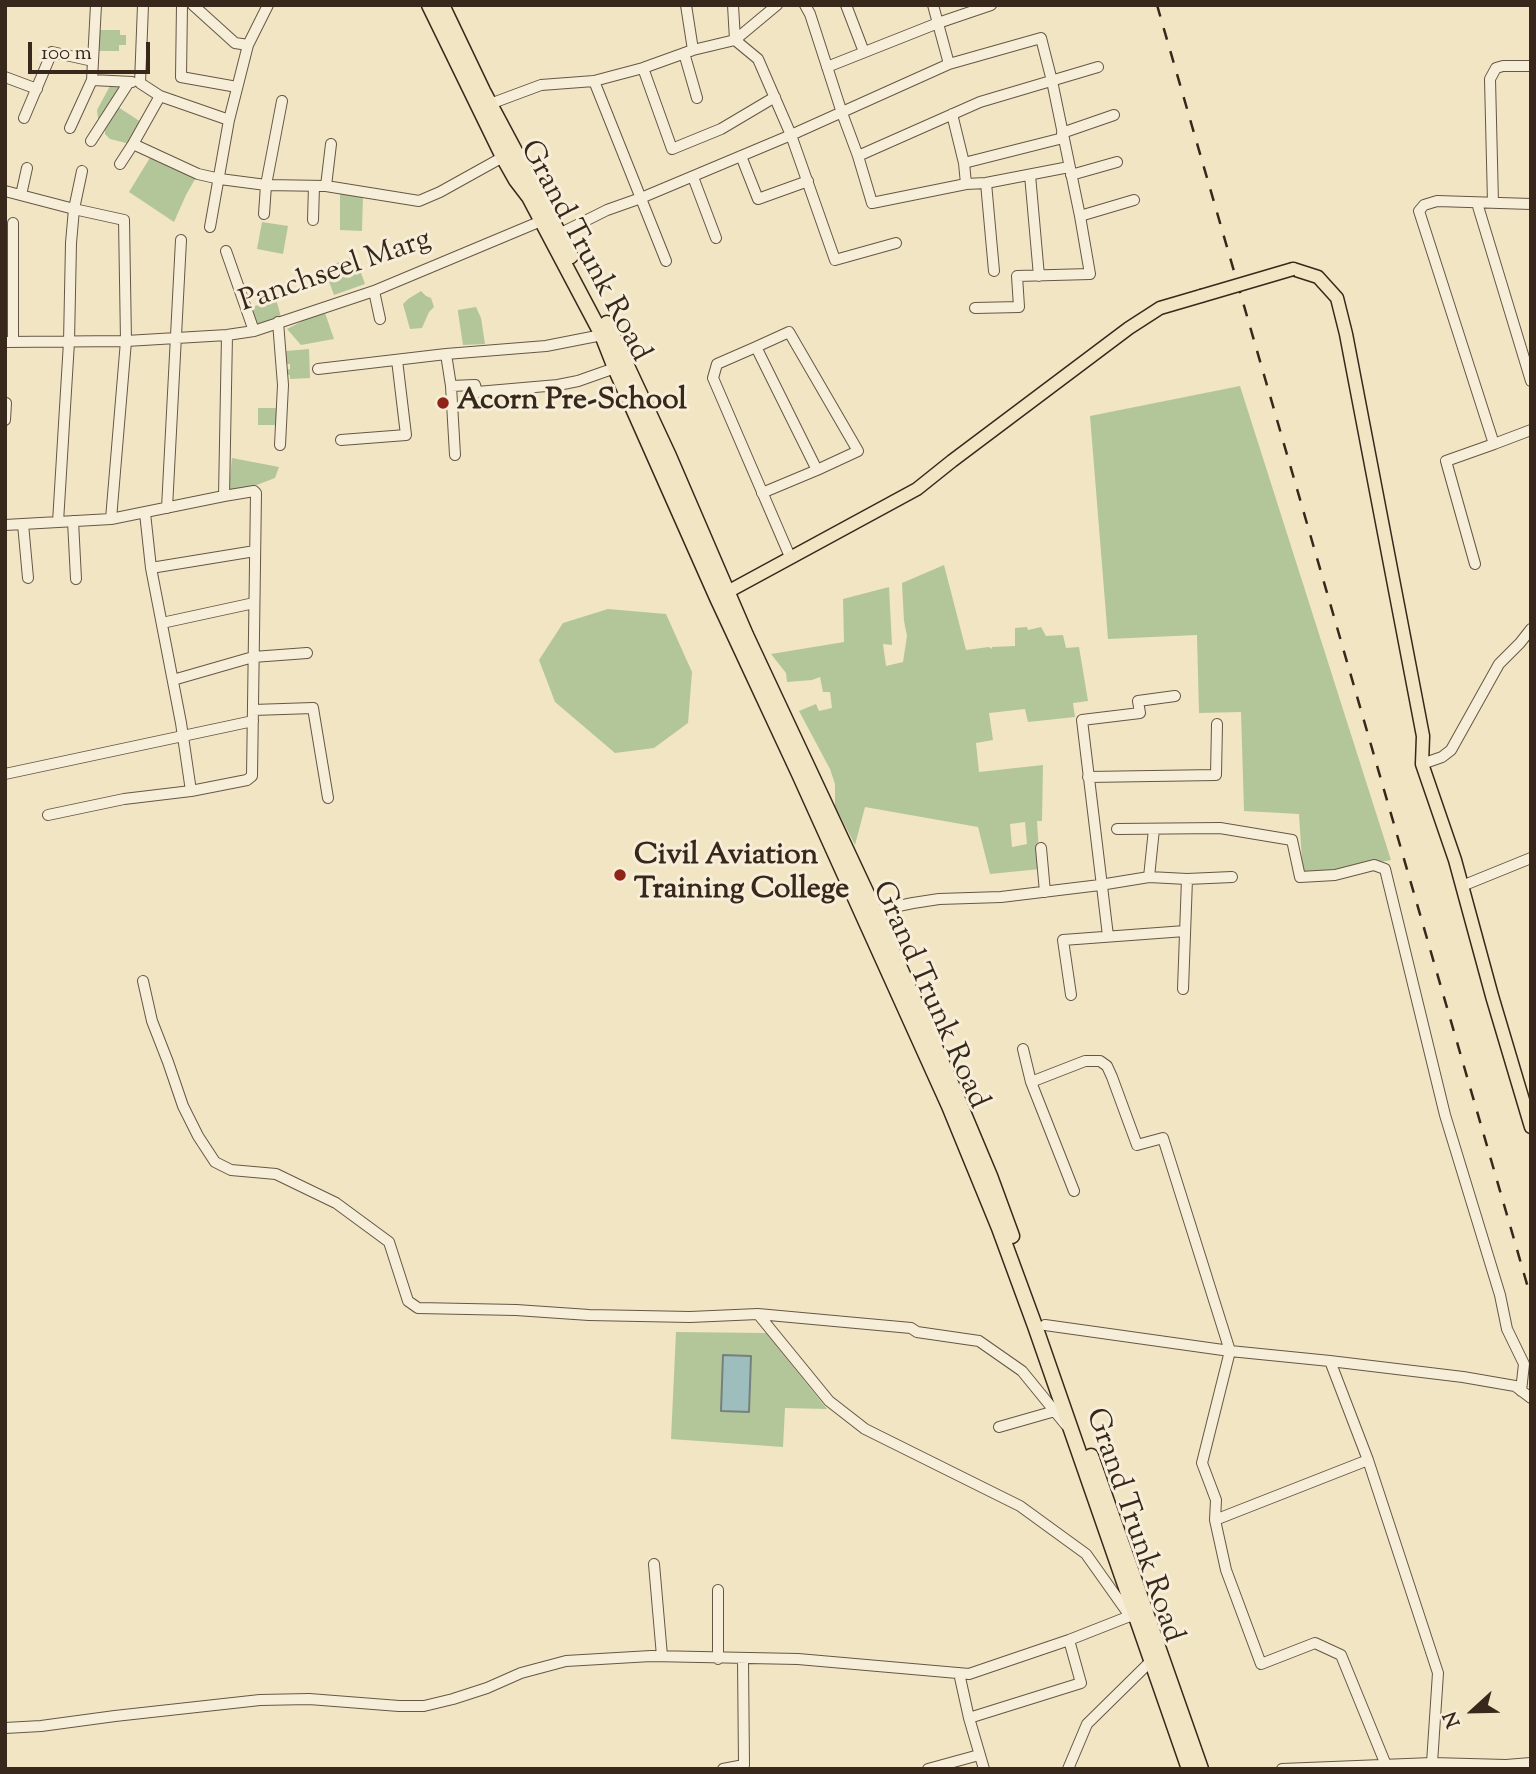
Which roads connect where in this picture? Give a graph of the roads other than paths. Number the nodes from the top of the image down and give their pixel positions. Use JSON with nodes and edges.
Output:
{"nodes":[{"id":1,"x":96,"y":5,"type":"edge"},
{"id":2,"x":143,"y":5,"type":"edge"},
{"id":3,"x":182,"y":5,"type":"edge"},
{"id":4,"x":192,"y":5,"type":"edge"},
{"id":5,"x":268,"y":5,"type":"edge"},
{"id":6,"x":429,"y":5,"type":"edge"},
{"id":7,"x":442,"y":5,"type":"edge"},
{"id":8,"x":686,"y":5,"type":"edge"},
{"id":9,"x":733,"y":5,"type":"edge"},
{"id":10,"x":777,"y":5,"type":"edge"},
{"id":11,"x":804,"y":5,"type":"edge"},
{"id":12,"x":846,"y":5,"type":"edge"},
{"id":13,"x":933,"y":5,"type":"edge"},
{"id":14,"x":991,"y":5,"type":"edge"},
{"id":15,"x":938,"y":23,"type":"junction"},
{"id":16,"x":735,"y":40,"type":"junction"},
{"id":17,"x":248,"y":45,"type":"junction"},
{"id":18,"x":689,"y":51,"type":"junction"},
{"id":19,"x":864,"y":52,"type":"junction"},
{"id":20,"x":93,"y":61,"type":"junction"},
{"id":21,"x":949,"y":64,"type":"junction"},
{"id":22,"x":1531,"y":65,"type":"edge"},
{"id":23,"x":827,"y":67,"type":"junction"},
{"id":24,"x":1098,"y":67,"type":"dead end"},
{"id":25,"x":643,"y":68,"type":"junction"},
{"id":26,"x":5,"y":77,"type":"edge"},
{"id":27,"x":93,"y":80,"type":"junction"},
{"id":28,"x":594,"y":80,"type":"junction"},
{"id":29,"x":1052,"y":81,"type":"junction"},
{"id":30,"x":134,"y":83,"type":"junction"},
{"id":31,"x":237,"y":87,"type":"junction"},
{"id":32,"x":37,"y":89,"type":"junction"},
{"id":33,"x":160,"y":96,"type":"junction"},
{"id":34,"x":775,"y":97,"type":"junction"},
{"id":35,"x":697,"y":98,"type":"dead end"},
{"id":36,"x":282,"y":101,"type":"dead end"},
{"id":37,"x":490,"y":104,"type":"junction"},
{"id":38,"x":842,"y":113,"type":"junction"},
{"id":39,"x":952,"y":114,"type":"junction"},
{"id":40,"x":1114,"y":116,"type":"dead end"},
{"id":41,"x":24,"y":118,"type":"dead end"},
{"id":42,"x":229,"y":121,"type":"junction"},
{"id":43,"x":70,"y":128,"type":"dead end"},
{"id":44,"x":791,"y":135,"type":"junction"},
{"id":45,"x":1062,"y":135,"type":"junction"},
{"id":46,"x":91,"y":141,"type":"dead end"},
{"id":47,"x":133,"y":144,"type":"junction"},
{"id":48,"x":331,"y":144,"type":"dead end"},
{"id":49,"x":741,"y":156,"type":"junction"},
{"id":50,"x":858,"y":156,"type":"junction"},
{"id":51,"x":503,"y":157,"type":"junction"},
{"id":52,"x":1116,"y":162,"type":"dead end"},
{"id":53,"x":964,"y":163,"type":"junction"},
{"id":54,"x":120,"y":164,"type":"dead end"},
{"id":55,"x":27,"y":168,"type":"dead end"},
{"id":56,"x":1070,"y":171,"type":"junction"},
{"id":57,"x":82,"y":172,"type":"dead end"},
{"id":58,"x":1030,"y":175,"type":"junction"},
{"id":59,"x":693,"y":177,"type":"junction"},
{"id":60,"x":220,"y":179,"type":"junction"},
{"id":61,"x":808,"y":181,"type":"junction"},
{"id":62,"x":986,"y":183,"type":"junction"},
{"id":63,"x":966,"y":184,"type":"junction"},
{"id":64,"x":266,"y":185,"type":"junction"},
{"id":65,"x":314,"y":186,"type":"junction"},
{"id":66,"x":326,"y":186,"type":"junction"},
{"id":67,"x":5,"y":191,"type":"edge"},
{"id":68,"x":21,"y":195,"type":"junction"},
{"id":69,"x":642,"y":198,"type":"junction"},
{"id":70,"x":1133,"y":200,"type":"dead end"},
{"id":71,"x":1477,"y":203,"type":"junction"},
{"id":72,"x":1493,"y":203,"type":"junction"},
{"id":73,"x":1531,"y":204,"type":"edge"},
{"id":74,"x":74,"y":209,"type":"junction"},
{"id":75,"x":264,"y":214,"type":"dead end"},
{"id":76,"x":1080,"y":216,"type":"junction"},
{"id":77,"x":313,"y":220,"type":"dead end"},
{"id":78,"x":545,"y":220,"type":"junction"},
{"id":79,"x":13,"y":223,"type":"dead end"},
{"id":80,"x":210,"y":226,"type":"dead end"},
{"id":81,"x":559,"y":234,"type":"junction"},
{"id":82,"x":716,"y":238,"type":"dead end"},
{"id":83,"x":181,"y":240,"type":"dead end"},
{"id":84,"x":896,"y":243,"type":"dead end"},
{"id":85,"x":226,"y":251,"type":"dead end"},
{"id":86,"x":666,"y":261,"type":"dead end"},
{"id":87,"x":995,"y":271,"type":"dead end"},
{"id":88,"x":1039,"y":276,"type":"junction"},
{"id":89,"x":374,"y":291,"type":"junction"},
{"id":90,"x":975,"y":307,"type":"dead end"},
{"id":91,"x":380,"y":319,"type":"dead end"},
{"id":92,"x":278,"y":322,"type":"junction"},
{"id":93,"x":254,"y":331,"type":"junction"},
{"id":94,"x":227,"y":335,"type":"junction"},
{"id":95,"x":602,"y":335,"type":"junction"},
{"id":96,"x":176,"y":338,"type":"junction"},
{"id":97,"x":126,"y":341,"type":"junction"},
{"id":98,"x":9,"y":342,"type":"edge"},
{"id":99,"x":69,"y":342,"type":"junction"},
{"id":100,"x":756,"y":347,"type":"junction"},
{"id":101,"x":446,"y":354,"type":"junction"},
{"id":102,"x":397,"y":360,"type":"junction"},
{"id":103,"x":615,"y":368,"type":"junction"},
{"id":104,"x":318,"y":369,"type":"dead end"},
{"id":105,"x":1531,"y":381,"type":"edge"},
{"id":106,"x":451,"y":386,"type":"junction"},
{"id":107,"x":6,"y":403,"type":"edge"},
{"id":108,"x":5,"y":420,"type":"edge"},
{"id":109,"x":1531,"y":430,"type":"edge"},
{"id":110,"x":341,"y":440,"type":"dead end"},
{"id":111,"x":1494,"y":444,"type":"junction"},
{"id":112,"x":280,"y":445,"type":"dead end"},
{"id":113,"x":454,"y":455,"type":"dead end"},
{"id":114,"x":817,"y":470,"type":"junction"},
{"id":115,"x":762,"y":493,"type":"junction"},
{"id":116,"x":224,"y":496,"type":"junction"},
{"id":117,"x":167,"y":508,"type":"junction"},
{"id":118,"x":145,"y":513,"type":"junction"},
{"id":119,"x":111,"y":519,"type":"junction"},
{"id":120,"x":73,"y":521,"type":"junction"},
{"id":121,"x":58,"y":522,"type":"junction"},
{"id":122,"x":23,"y":524,"type":"junction"},
{"id":123,"x":5,"y":525,"type":"edge"},
{"id":124,"x":255,"y":551,"type":"junction"},
{"id":125,"x":791,"y":558,"type":"junction"},
{"id":126,"x":1475,"y":564,"type":"dead end"},
{"id":127,"x":151,"y":568,"type":"junction"},
{"id":128,"x":28,"y":578,"type":"dead end"},
{"id":129,"x":76,"y":579,"type":"dead end"},
{"id":130,"x":722,"y":595,"type":"junction"},
{"id":131,"x":254,"y":603,"type":"junction"},
{"id":132,"x":162,"y":623,"type":"junction"},
{"id":133,"x":1531,"y":629,"type":"edge"},
{"id":134,"x":307,"y":653,"type":"dead end"},
{"id":135,"x":253,"y":657,"type":"junction"},
{"id":136,"x":173,"y":680,"type":"junction"},
{"id":137,"x":1175,"y":696,"type":"dead end"},
{"id":138,"x":253,"y":715,"type":"junction"},
{"id":139,"x":1217,"y":724,"type":"dead end"},
{"id":140,"x":183,"y":736,"type":"junction"},
{"id":141,"x":1422,"y":764,"type":"junction"},
{"id":142,"x":5,"y":774,"type":"edge"},
{"id":143,"x":1088,"y":777,"type":"junction"},
{"id":144,"x":191,"y":791,"type":"junction"},
{"id":145,"x":328,"y":797,"type":"dead end"},
{"id":146,"x":48,"y":815,"type":"dead end"},
{"id":147,"x":1117,"y":829,"type":"dead end"},
{"id":148,"x":1154,"y":829,"type":"junction"},
{"id":149,"x":1041,"y":848,"type":"dead end"},
{"id":150,"x":1531,"y":858,"type":"edge"},
{"id":151,"x":1149,"y":877,"type":"junction"},
{"id":152,"x":1232,"y":877,"type":"dead end"},
{"id":153,"x":1187,"y":879,"type":"junction"},
{"id":154,"x":1100,"y":885,"type":"junction"},
{"id":155,"x":1462,"y":886,"type":"junction"},
{"id":156,"x":1045,"y":892,"type":"junction"},
{"id":157,"x":874,"y":911,"type":"junction"},
{"id":158,"x":1185,"y":932,"type":"junction"},
{"id":159,"x":1108,"y":936,"type":"junction"},
{"id":160,"x":143,"y":981,"type":"dead end"},
{"id":161,"x":1183,"y":989,"type":"dead end"},
{"id":162,"x":1070,"y":995,"type":"dead end"},
{"id":163,"x":1023,"y":1049,"type":"dead end"},
{"id":164,"x":1031,"y":1082,"type":"junction"},
{"id":165,"x":1531,"y":1127,"type":"edge"},
{"id":166,"x":1074,"y":1191,"type":"dead end"},
{"id":167,"x":758,"y":1314,"type":"junction"},
{"id":168,"x":1045,"y":1325,"type":"junction"},
{"id":169,"x":1230,"y":1351,"type":"junction"},
{"id":170,"x":1330,"y":1361,"type":"junction"},
{"id":171,"x":1521,"y":1391,"type":"junction"},
{"id":172,"x":1531,"y":1398,"type":"edge"},
{"id":173,"x":1055,"y":1411,"type":"junction"},
{"id":174,"x":999,"y":1427,"type":"dead end"},
{"id":175,"x":1074,"y":1436,"type":"junction"},
{"id":176,"x":1368,"y":1460,"type":"junction"},
{"id":177,"x":1215,"y":1520,"type":"junction"},
{"id":178,"x":654,"y":1564,"type":"dead end"},
{"id":179,"x":718,"y":1590,"type":"dead end"},
{"id":180,"x":1133,"y":1618,"type":"junction"},
{"id":181,"x":1069,"y":1640,"type":"junction"},
{"id":182,"x":662,"y":1656,"type":"junction"},
{"id":183,"x":718,"y":1658,"type":"junction"},
{"id":184,"x":743,"y":1659,"type":"junction"},
{"id":185,"x":1151,"y":1661,"type":"junction"},
{"id":186,"x":959,"y":1673,"type":"junction"},
{"id":187,"x":969,"y":1718,"type":"junction"},
{"id":188,"x":5,"y":1728,"type":"edge"},
{"id":189,"x":979,"y":1755,"type":"junction"},
{"id":190,"x":1432,"y":1763,"type":"junction"},
{"id":191,"x":1531,"y":1763,"type":"edge"},
{"id":192,"x":1386,"y":1765,"type":"junction"},
{"id":193,"x":744,"y":1767,"type":"edge"},
{"id":194,"x":1507,"y":1767,"type":"edge"},
{"id":195,"x":723,"y":1769,"type":"edge"},
{"id":196,"x":928,"y":1769,"type":"edge"},
{"id":197,"x":984,"y":1769,"type":"edge"},
{"id":198,"x":1068,"y":1769,"type":"edge"},
{"id":199,"x":1189,"y":1769,"type":"edge"},
{"id":200,"x":1201,"y":1769,"type":"edge"},
{"id":201,"x":1282,"y":1769,"type":"edge"}],
"edges":[{"from":1,"to":20,"type":"street"},
{"from":2,"to":30,"type":"street"},
{"from":3,"to":31,"type":"street"},
{"from":4,"to":17,"type":"street"},
{"from":5,"to":17,"type":"street"},
{"from":6,"to":51,"type":"highway","name":"Grand Trunk Road"},
{"from":7,"to":37,"type":"highway","name":"Grand Trunk Road"},
{"from":8,"to":18,"type":"street"},
{"from":9,"to":16,"type":"street"},
{"from":10,"to":16,"type":"street"},
{"from":11,"to":23,"type":"street"},
{"from":12,"to":19,"type":"street"},
{"from":13,"to":15,"type":"street"},
{"from":14,"to":15,"type":"street"},
{"from":15,"to":19,"type":"street"},
{"from":15,"to":21,"type":"street"},
{"from":16,"to":18,"type":"street"},
{"from":16,"to":34,"type":"street"},
{"from":17,"to":31,"type":"street"},
{"from":18,"to":25,"type":"street"},
{"from":18,"to":35,"type":"street"},
{"from":19,"to":23,"type":"street"},
{"from":20,"to":27,"type":"street"},
{"from":20,"to":32,"type":"street"},
{"from":21,"to":29,"type":"street"},
{"from":21,"to":38,"type":"street"},
{"from":22,"to":72,"type":"street"},
{"from":23,"to":38,"type":"street"},
{"from":24,"to":29,"type":"street"},
{"from":25,"to":28,"type":"street"},
{"from":25,"to":34,"type":"street"},
{"from":26,"to":32,"type":"street"},
{"from":27,"to":30,"type":"street"},
{"from":27,"to":43,"type":"street"},
{"from":28,"to":37,"type":"street"},
{"from":28,"to":69,"type":"street"},
{"from":29,"to":39,"type":"street"},
{"from":29,"to":45,"type":"street"},
{"from":30,"to":33,"type":"street"},
{"from":30,"to":46,"type":"street"},
{"from":31,"to":42,"type":"street"},
{"from":32,"to":41,"type":"street"},
{"from":33,"to":42,"type":"street"},
{"from":33,"to":47,"type":"street"},
{"from":34,"to":44,"type":"street"},
{"from":36,"to":64,"type":"street"},
{"from":37,"to":78,"type":"highway","name":"Grand Trunk Road"},
{"from":38,"to":44,"type":"street"},
{"from":38,"to":50,"type":"street"},
{"from":39,"to":50,"type":"street"},
{"from":39,"to":53,"type":"street"},
{"from":40,"to":45,"type":"street"},
{"from":42,"to":60,"type":"street"},
{"from":44,"to":49,"type":"street"},
{"from":44,"to":61,"type":"street"},
{"from":45,"to":53,"type":"street"},
{"from":45,"to":56,"type":"street"},
{"from":47,"to":54,"type":"street"},
{"from":47,"to":60,"type":"street"},
{"from":48,"to":66,"type":"street"},
{"from":49,"to":59,"type":"street"},
{"from":49,"to":61,"type":"street"},
{"from":50,"to":63,"type":"street"},
{"from":51,"to":66,"type":"street"},
{"from":51,"to":78,"type":"highway","name":"Grand Trunk Road"},
{"from":52,"to":56,"type":"street"},
{"from":53,"to":63,"type":"street"},
{"from":55,"to":68,"type":"street"},
{"from":56,"to":58,"type":"street"},
{"from":56,"to":76,"type":"street"},
{"from":57,"to":74,"type":"street"},
{"from":58,"to":62,"type":"street"},
{"from":58,"to":88,"type":"street"},
{"from":59,"to":69,"type":"street"},
{"from":59,"to":82,"type":"street"},
{"from":60,"to":64,"type":"street"},
{"from":60,"to":80,"type":"street"},
{"from":61,"to":84,"type":"street"},
{"from":62,"to":63,"type":"street"},
{"from":62,"to":87,"type":"street"},
{"from":64,"to":65,"type":"street"},
{"from":64,"to":75,"type":"street"},
{"from":65,"to":66,"type":"street"},
{"from":65,"to":77,"type":"street"},
{"from":67,"to":68,"type":"street"},
{"from":68,"to":74,"type":"street"},
{"from":69,"to":81,"type":"street"},
{"from":69,"to":86,"type":"street"},
{"from":70,"to":76,"type":"street"},
{"from":71,"to":72,"type":"street"},
{"from":71,"to":105,"type":"street"},
{"from":71,"to":111,"type":"street"},
{"from":72,"to":73,"type":"street"},
{"from":74,"to":97,"type":"street"},
{"from":74,"to":99,"type":"street"},
{"from":76,"to":88,"type":"street"},
{"from":78,"to":81,"type":"highway","name":"Grand Trunk Road"},
{"from":78,"to":89,"type":"street","name":"Panchseel Marg"},
{"from":78,"to":95,"type":"highway","name":"Grand Trunk Road"},
{"from":79,"to":98,"type":"street"},
{"from":81,"to":130,"type":"highway","name":"Grand Trunk Road"},
{"from":83,"to":96,"type":"street"},
{"from":85,"to":93,"type":"street"},
{"from":88,"to":90,"type":"street"},
{"from":89,"to":91,"type":"street"},
{"from":89,"to":92,"type":"street","name":"Panchseel Marg"},
{"from":92,"to":93,"type":"street","name":"Panchseel Marg"},
{"from":92,"to":112,"type":"street"},
{"from":93,"to":94,"type":"street","name":"Panchseel Marg"},
{"from":94,"to":96,"type":"street","name":"Panchseel Marg"},
{"from":94,"to":116,"type":"street"},
{"from":95,"to":101,"type":"street"},
{"from":95,"to":103,"type":"highway","name":"Grand Trunk Road"},
{"from":96,"to":97,"type":"street","name":"Panchseel Marg"},
{"from":96,"to":117,"type":"street"},
{"from":97,"to":99,"type":"street","name":"Panchseel Marg"},
{"from":97,"to":119,"type":"street"},
{"from":98,"to":99,"type":"street","name":"Panchseel Marg"},
{"from":99,"to":121,"type":"street"},
{"from":100,"to":114,"type":"street"},
{"from":100,"to":114,"type":"street"},
{"from":100,"to":115,"type":"street"},
{"from":101,"to":102,"type":"street"},
{"from":101,"to":106,"type":"street"},
{"from":102,"to":104,"type":"street"},
{"from":102,"to":110,"type":"street"},
{"from":103,"to":106,"type":"street"},
{"from":103,"to":130,"type":"highway","name":"Grand Trunk Road"},
{"from":106,"to":113,"type":"street"},
{"from":107,"to":108,"type":"street"},
{"from":109,"to":111,"type":"street"},
{"from":111,"to":126,"type":"street"},
{"from":114,"to":115,"type":"street"},
{"from":115,"to":125,"type":"street"},
{"from":116,"to":117,"type":"street"},
{"from":116,"to":124,"type":"street"},
{"from":117,"to":118,"type":"street"},
{"from":118,"to":119,"type":"street"},
{"from":118,"to":127,"type":"street"},
{"from":119,"to":120,"type":"street"},
{"from":120,"to":121,"type":"street"},
{"from":120,"to":129,"type":"street"},
{"from":121,"to":122,"type":"street"},
{"from":122,"to":123,"type":"street"},
{"from":122,"to":128,"type":"street"},
{"from":124,"to":127,"type":"street"},
{"from":124,"to":131,"type":"street"},
{"from":125,"to":130,"type":"main road"},
{"from":125,"to":141,"type":"main road","bridge":true},
{"from":127,"to":132,"type":"street"},
{"from":130,"to":157,"type":"highway","name":"Grand Trunk Road"},
{"from":130,"to":175,"type":"highway","name":"Grand Trunk Road"},
{"from":131,"to":132,"type":"street"},
{"from":131,"to":135,"type":"street"},
{"from":132,"to":136,"type":"street"},
{"from":133,"to":141,"type":"street"},
{"from":134,"to":135,"type":"street"},
{"from":135,"to":136,"type":"street"},
{"from":135,"to":138,"type":"street"},
{"from":136,"to":140,"type":"street"},
{"from":137,"to":143,"type":"street"},
{"from":138,"to":140,"type":"street"},
{"from":138,"to":144,"type":"street"},
{"from":138,"to":145,"type":"street"},
{"from":139,"to":143,"type":"street"},
{"from":140,"to":142,"type":"street"},
{"from":140,"to":144,"type":"street"},
{"from":141,"to":155,"type":"main road"},
{"from":143,"to":154,"type":"street"},
{"from":144,"to":146,"type":"street"},
{"from":147,"to":148,"type":"street"},
{"from":148,"to":151,"type":"street"},
{"from":148,"to":171,"type":"street"},
{"from":149,"to":156,"type":"street"},
{"from":150,"to":155,"type":"street"},
{"from":151,"to":153,"type":"street"},
{"from":151,"to":154,"type":"street"},
{"from":152,"to":153,"type":"street"},
{"from":153,"to":158,"type":"street"},
{"from":154,"to":156,"type":"street"},
{"from":154,"to":159,"type":"street"},
{"from":155,"to":165,"type":"main road"},
{"from":156,"to":157,"type":"street"},
{"from":157,"to":168,"type":"highway","name":"Grand Trunk Road"},
{"from":158,"to":159,"type":"street"},
{"from":158,"to":161,"type":"street"},
{"from":159,"to":162,"type":"street"},
{"from":160,"to":167,"type":"street"},
{"from":163,"to":164,"type":"street"},
{"from":164,"to":166,"type":"street"},
{"from":164,"to":169,"type":"street"},
{"from":167,"to":173,"type":"street"},
{"from":167,"to":180,"type":"street"},
{"from":168,"to":169,"type":"street"},
{"from":168,"to":200,"type":"highway","name":"Grand Trunk Road"},
{"from":169,"to":170,"type":"street"},
{"from":169,"to":177,"type":"street"},
{"from":170,"to":171,"type":"street"},
{"from":170,"to":176,"type":"street"},
{"from":171,"to":172,"type":"street"},
{"from":173,"to":174,"type":"street"},
{"from":173,"to":175,"type":"street"},
{"from":175,"to":180,"type":"highway","name":"Grand Trunk Road"},
{"from":176,"to":177,"type":"street"},
{"from":176,"to":190,"type":"street"},
{"from":177,"to":192,"type":"street"},
{"from":178,"to":182,"type":"street"},
{"from":179,"to":183,"type":"street"},
{"from":180,"to":181,"type":"street"},
{"from":180,"to":185,"type":"highway","name":"Grand Trunk Road"},
{"from":181,"to":186,"type":"street"},
{"from":181,"to":187,"type":"street"},
{"from":182,"to":183,"type":"street"},
{"from":182,"to":188,"type":"street"},
{"from":183,"to":184,"type":"street"},
{"from":184,"to":186,"type":"street"},
{"from":184,"to":193,"type":"street"},
{"from":185,"to":198,"type":"street"},
{"from":185,"to":199,"type":"highway","name":"Grand Trunk Road"},
{"from":186,"to":187,"type":"street"},
{"from":187,"to":189,"type":"street"},
{"from":189,"to":196,"type":"street"},
{"from":189,"to":197,"type":"street"},
{"from":190,"to":192,"type":"street"},
{"from":190,"to":194,"type":"street"},
{"from":191,"to":194,"type":"street"},
{"from":192,"to":201,"type":"street"},
{"from":193,"to":195,"type":"street"}]}
